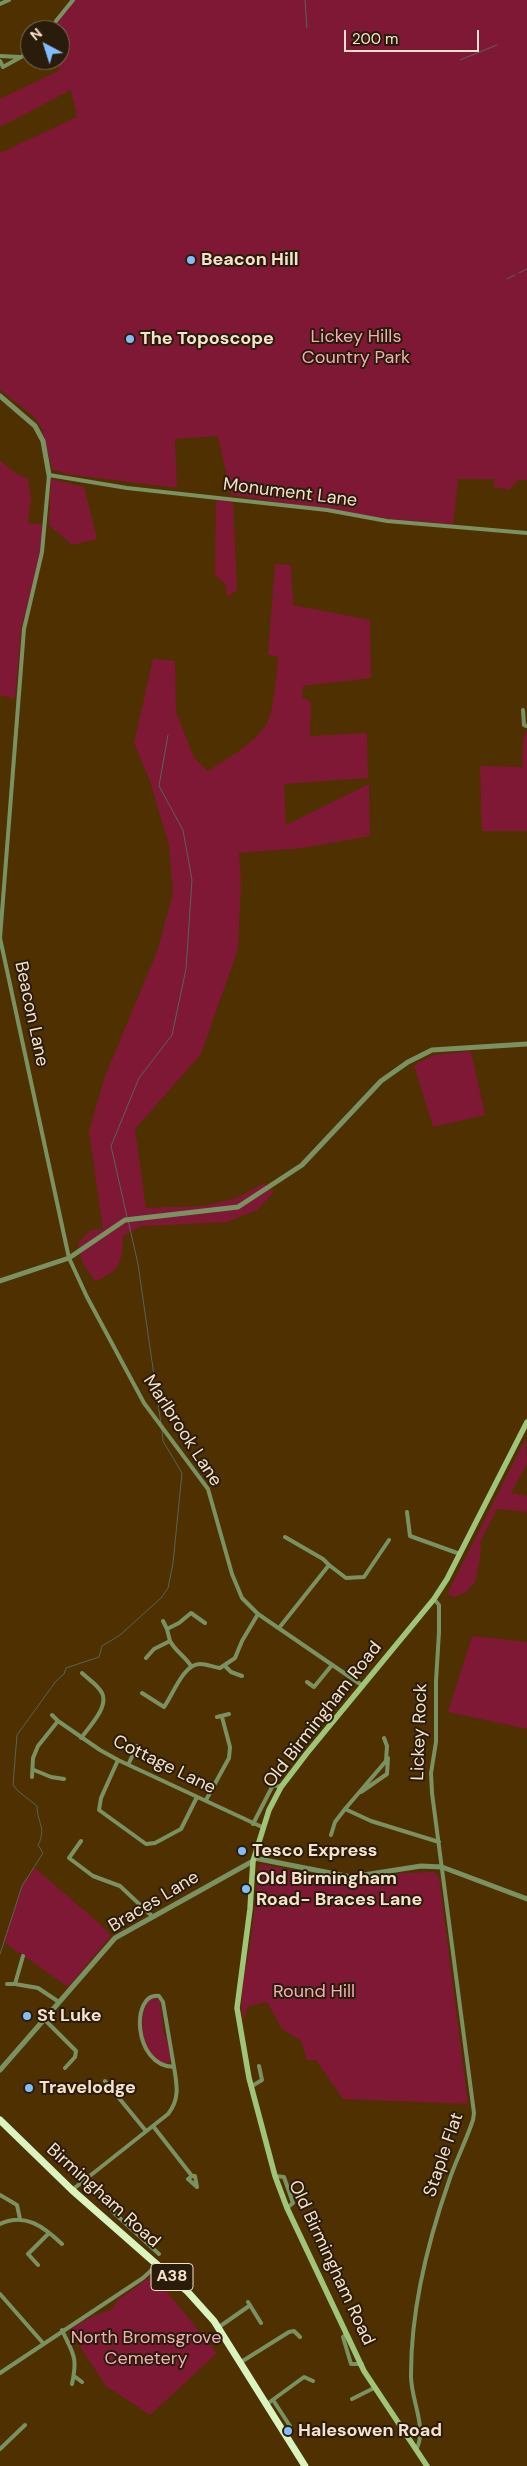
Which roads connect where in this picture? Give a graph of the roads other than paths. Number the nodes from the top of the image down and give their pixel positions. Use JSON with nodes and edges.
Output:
{"nodes":[{"id":1,"x":10,"y":0,"type":"edge"},
{"id":2,"x":73,"y":0,"type":"edge"},
{"id":3,"x":0,"y":4,"type":"edge"},
{"id":4,"x":56,"y":20,"type":"dead end"},
{"id":5,"x":0,"y":56,"type":"edge"},
{"id":6,"x":20,"y":57,"type":"edge"},
{"id":7,"x":20,"y":58,"type":"edge"},
{"id":8,"x":0,"y":61,"type":"edge"},
{"id":9,"x":0,"y":396,"type":"edge"},
{"id":10,"x":49,"y":475,"type":"junction"},
{"id":11,"x":527,"y":533,"type":"edge"},
{"id":12,"x":523,"y":710,"type":"dead end"},
{"id":13,"x":527,"y":726,"type":"edge"},
{"id":14,"x":527,"y":1044,"type":"edge"},
{"id":15,"x":69,"y":1258,"type":"junction"},
{"id":16,"x":0,"y":1281,"type":"edge"},
{"id":17,"x":527,"y":1422,"type":"edge"},
{"id":18,"x":407,"y":1512,"type":"dead end"},
{"id":19,"x":285,"y":1537,"type":"dead end"},
{"id":20,"x":390,"y":1540,"type":"dead end"},
{"id":21,"x":460,"y":1554,"type":"junction"},
{"id":22,"x":329,"y":1565,"type":"junction"},
{"id":23,"x":434,"y":1600,"type":"junction"},
{"id":24,"x":186,"y":1609,"type":"dead end"},
{"id":25,"x":191,"y":1613,"type":"junction"},
{"id":26,"x":258,"y":1614,"type":"junction"},
{"id":27,"x":163,"y":1621,"type":"dead end"},
{"id":28,"x":205,"y":1623,"type":"dead end"},
{"id":29,"x":278,"y":1628,"type":"junction"},
{"id":30,"x":167,"y":1629,"type":"junction"},
{"id":31,"x":170,"y":1640,"type":"junction"},
{"id":32,"x":146,"y":1658,"type":"dead end"},
{"id":33,"x":332,"y":1665,"type":"junction"},
{"id":34,"x":192,"y":1666,"type":"junction"},
{"id":35,"x":226,"y":1666,"type":"junction"},
{"id":36,"x":82,"y":1673,"type":"dead end"},
{"id":37,"x":242,"y":1676,"type":"dead end"},
{"id":38,"x":307,"y":1682,"type":"dead end"},
{"id":39,"x":363,"y":1686,"type":"junction"},
{"id":40,"x":142,"y":1693,"type":"dead end"},
{"id":41,"x":164,"y":1707,"type":"junction"},
{"id":42,"x":170,"y":1711,"type":"dead end"},
{"id":43,"x":229,"y":1714,"type":"dead end"},
{"id":44,"x":52,"y":1715,"type":"dead end"},
{"id":45,"x":58,"y":1721,"type":"junction"},
{"id":46,"x":81,"y":1738,"type":"junction"},
{"id":47,"x":384,"y":1738,"type":"dead end"},
{"id":48,"x":136,"y":1746,"type":"dead end"},
{"id":49,"x":388,"y":1756,"type":"junction"},
{"id":50,"x":118,"y":1760,"type":"junction"},
{"id":51,"x":129,"y":1763,"type":"junction"},
{"id":52,"x":34,"y":1770,"type":"junction"},
{"id":53,"x":32,"y":1777,"type":"dead end"},
{"id":54,"x":64,"y":1779,"type":"dead end"},
{"id":55,"x":281,"y":1787,"type":"junction"},
{"id":56,"x":357,"y":1794,"type":"junction"},
{"id":57,"x":198,"y":1797,"type":"junction"},
{"id":58,"x":206,"y":1800,"type":"junction"},
{"id":59,"x":345,"y":1809,"type":"junction"},
{"id":60,"x":254,"y":1824,"type":"junction"},
{"id":61,"x":262,"y":1827,"type":"junction"},
{"id":62,"x":331,"y":1835,"type":"dead end"},
{"id":63,"x":80,"y":1841,"type":"dead end"},
{"id":64,"x":439,"y":1842,"type":"junction"},
{"id":65,"x":254,"y":1859,"type":"junction"},
{"id":66,"x":442,"y":1867,"type":"junction"},
{"id":67,"x":527,"y":1899,"type":"edge"},
{"id":68,"x":153,"y":1917,"type":"junction"},
{"id":69,"x":23,"y":1956,"type":"dead end"},
{"id":70,"x":6,"y":1984,"type":"dead end"},
{"id":71,"x":15,"y":1984,"type":"junction"},
{"id":72,"x":59,"y":2002,"type":"junction"},
{"id":73,"x":44,"y":2020,"type":"junction"},
{"id":74,"x":259,"y":2066,"type":"dead end"},
{"id":75,"x":174,"y":2067,"type":"junction"},
{"id":76,"x":65,"y":2068,"type":"dead end"},
{"id":77,"x":0,"y":2070,"type":"edge"},
{"id":78,"x":105,"y":2080,"type":"dead end"},
{"id":79,"x":252,"y":2086,"type":"junction"},
{"id":80,"x":0,"y":2120,"type":"edge"},
{"id":81,"x":153,"y":2126,"type":"junction"},
{"id":82,"x":146,"y":2131,"type":"junction"},
{"id":83,"x":192,"y":2176,"type":"dead end"},
{"id":84,"x":87,"y":2178,"type":"junction"},
{"id":85,"x":72,"y":2190,"type":"junction"},
{"id":86,"x":0,"y":2195,"type":"edge"},
{"id":87,"x":20,"y":2219,"type":"junction"},
{"id":88,"x":0,"y":2224,"type":"edge"},
{"id":89,"x":50,"y":2233,"type":"junction"},
{"id":90,"x":62,"y":2244,"type":"dead end"},
{"id":91,"x":159,"y":2254,"type":"dead end"},
{"id":92,"x":38,"y":2265,"type":"dead end"},
{"id":93,"x":157,"y":2265,"type":"junction"},
{"id":94,"x":0,"y":2294,"type":"edge"},
{"id":95,"x":261,"y":2323,"type":"dead end"},
{"id":96,"x":219,"y":2326,"type":"junction"},
{"id":97,"x":62,"y":2330,"type":"junction"},
{"id":98,"x":300,"y":2337,"type":"dead end"},
{"id":99,"x":43,"y":2343,"type":"junction"},
{"id":100,"x":241,"y":2362,"type":"junction"},
{"id":101,"x":0,"y":2373,"type":"edge"},
{"id":102,"x":74,"y":2376,"type":"junction"},
{"id":103,"x":313,"y":2381,"type":"dead end"},
{"id":104,"x":82,"y":2382,"type":"dead end"},
{"id":105,"x":72,"y":2384,"type":"dead end"},
{"id":106,"x":374,"y":2388,"type":"junction"},
{"id":107,"x":352,"y":2399,"type":"dead end"},
{"id":108,"x":270,"y":2402,"type":"junction"},
{"id":109,"x":25,"y":2425,"type":"dead end"},
{"id":110,"x":290,"y":2426,"type":"dead end"},
{"id":111,"x":417,"y":2448,"type":"junction"},
{"id":112,"x":0,"y":2450,"type":"edge"},
{"id":113,"x":306,"y":2466,"type":"edge"},
{"id":114,"x":427,"y":2466,"type":"edge"}],
"edges":[{"from":1,"to":3,"type":"street"},
{"from":2,"to":4,"type":"street"},
{"from":5,"to":6,"type":"street"},
{"from":7,"to":8,"type":"street"},
{"from":9,"to":10,"type":"street"},
{"from":10,"to":11,"type":"street","name":"Monument Lane"},
{"from":10,"to":15,"type":"street","name":"Beacon Lane"},
{"from":12,"to":13,"type":"street"},
{"from":14,"to":15,"type":"street"},
{"from":15,"to":16,"type":"street"},
{"from":15,"to":26,"type":"street","name":"Marlbrook Lane"},
{"from":17,"to":21,"type":"main road","name":"Old Birmingham Road"},
{"from":18,"to":21,"type":"street"},
{"from":19,"to":22,"type":"street"},
{"from":20,"to":22,"type":"street"},
{"from":21,"to":23,"type":"main road","name":"Old Birmingham Road"},
{"from":22,"to":29,"type":"street"},
{"from":23,"to":39,"type":"main road","name":"Old Birmingham Road"},
{"from":23,"to":64,"type":"street","name":"Lickey Rock"},
{"from":24,"to":25,"type":"street"},
{"from":25,"to":28,"type":"street"},
{"from":25,"to":30,"type":"street"},
{"from":26,"to":29,"type":"street","name":"Marlbrook Lane"},
{"from":26,"to":35,"type":"street"},
{"from":27,"to":30,"type":"street"},
{"from":29,"to":33,"type":"street","name":"Marlbrook Lane"},
{"from":30,"to":31,"type":"street"},
{"from":31,"to":32,"type":"street"},
{"from":31,"to":34,"type":"street"},
{"from":33,"to":38,"type":"street"},
{"from":33,"to":39,"type":"street","name":"Marlbrook Lane"},
{"from":34,"to":35,"type":"street"},
{"from":34,"to":41,"type":"street"},
{"from":35,"to":37,"type":"street"},
{"from":36,"to":46,"type":"street"},
{"from":39,"to":55,"type":"main road","name":"Old Birmingham Road"},
{"from":40,"to":41,"type":"street"},
{"from":41,"to":42,"type":"street"},
{"from":43,"to":58,"type":"street"},
{"from":44,"to":45,"type":"street","name":"Cottage Lane"},
{"from":45,"to":46,"type":"street","name":"Cottage Lane"},
{"from":45,"to":52,"type":"street"},
{"from":46,"to":50,"type":"street","name":"Cottage Lane"},
{"from":47,"to":49,"type":"street"},
{"from":48,"to":51,"type":"street"},
{"from":49,"to":56,"type":"street"},
{"from":49,"to":56,"type":"street"},
{"from":50,"to":51,"type":"street","name":"Cottage Lane"},
{"from":50,"to":57,"type":"street"},
{"from":51,"to":57,"type":"street","name":"Cottage Lane"},
{"from":52,"to":53,"type":"street"},
{"from":52,"to":54,"type":"street"},
{"from":55,"to":60,"type":"street"},
{"from":55,"to":61,"type":"main road","name":"Old Birmingham Road"},
{"from":56,"to":59,"type":"street"},
{"from":57,"to":58,"type":"street","name":"Cottage Lane"},
{"from":58,"to":60,"type":"street","name":"Cottage Lane"},
{"from":59,"to":62,"type":"street"},
{"from":59,"to":64,"type":"street"},
{"from":60,"to":61,"type":"street","name":"Cottage Lane"},
{"from":61,"to":65,"type":"main road","name":"Old Birmingham Road"},
{"from":63,"to":68,"type":"street"},
{"from":64,"to":66,"type":"street","name":"Lickey Rock"},
{"from":65,"to":66,"type":"street"},
{"from":65,"to":68,"type":"street","name":"Braces Lane"},
{"from":65,"to":79,"type":"main road","name":"Old Birmingham Road"},
{"from":66,"to":67,"type":"street"},
{"from":66,"to":111,"type":"street","name":"Staple Flat"},
{"from":68,"to":72,"type":"street","name":"Braces Lane"},
{"from":69,"to":71,"type":"street"},
{"from":70,"to":71,"type":"street"},
{"from":71,"to":72,"type":"street"},
{"from":72,"to":73,"type":"street","name":"Braces Lane"},
{"from":73,"to":76,"type":"street"},
{"from":73,"to":77,"type":"street","name":"Braces Lane"},
{"from":74,"to":79,"type":"street"},
{"from":75,"to":75,"type":"street"},
{"from":75,"to":81,"type":"street"},
{"from":78,"to":82,"type":"street"},
{"from":79,"to":106,"type":"main road","name":"Old Birmingham Road"},
{"from":80,"to":85,"type":"highway","name":"Birmingham Road","number":"A38"},
{"from":81,"to":82,"type":"street"},
{"from":81,"to":83,"type":"street"},
{"from":82,"to":84,"type":"street"},
{"from":84,"to":85,"type":"street"},
{"from":84,"to":91,"type":"street"},
{"from":85,"to":93,"type":"highway","name":"Birmingham Road","number":"A38"},
{"from":86,"to":87,"type":"street"},
{"from":87,"to":88,"type":"street"},
{"from":87,"to":89,"type":"street"},
{"from":89,"to":90,"type":"street"},
{"from":89,"to":92,"type":"street"},
{"from":93,"to":96,"type":"highway","name":"Birmingham Road","number":"A38"},
{"from":93,"to":97,"type":"street"},
{"from":94,"to":99,"type":"street"},
{"from":95,"to":96,"type":"street"},
{"from":96,"to":100,"type":"highway","name":"Birmingham Road","number":"A38"},
{"from":97,"to":99,"type":"street"},
{"from":97,"to":102,"type":"street"},
{"from":98,"to":100,"type":"street"},
{"from":99,"to":101,"type":"street"},
{"from":100,"to":108,"type":"highway","name":"Birmingham Road","number":"A38"},
{"from":102,"to":104,"type":"street"},
{"from":102,"to":105,"type":"street"},
{"from":103,"to":108,"type":"street"},
{"from":106,"to":107,"type":"street"},
{"from":106,"to":111,"type":"main road","name":"Old Birmingham Road"},
{"from":108,"to":110,"type":"street"},
{"from":108,"to":113,"type":"highway","name":"Birmingham Road","number":"A38"},
{"from":109,"to":112,"type":"street"},
{"from":111,"to":114,"type":"main road","name":"Old Birmingham Road"}]}
